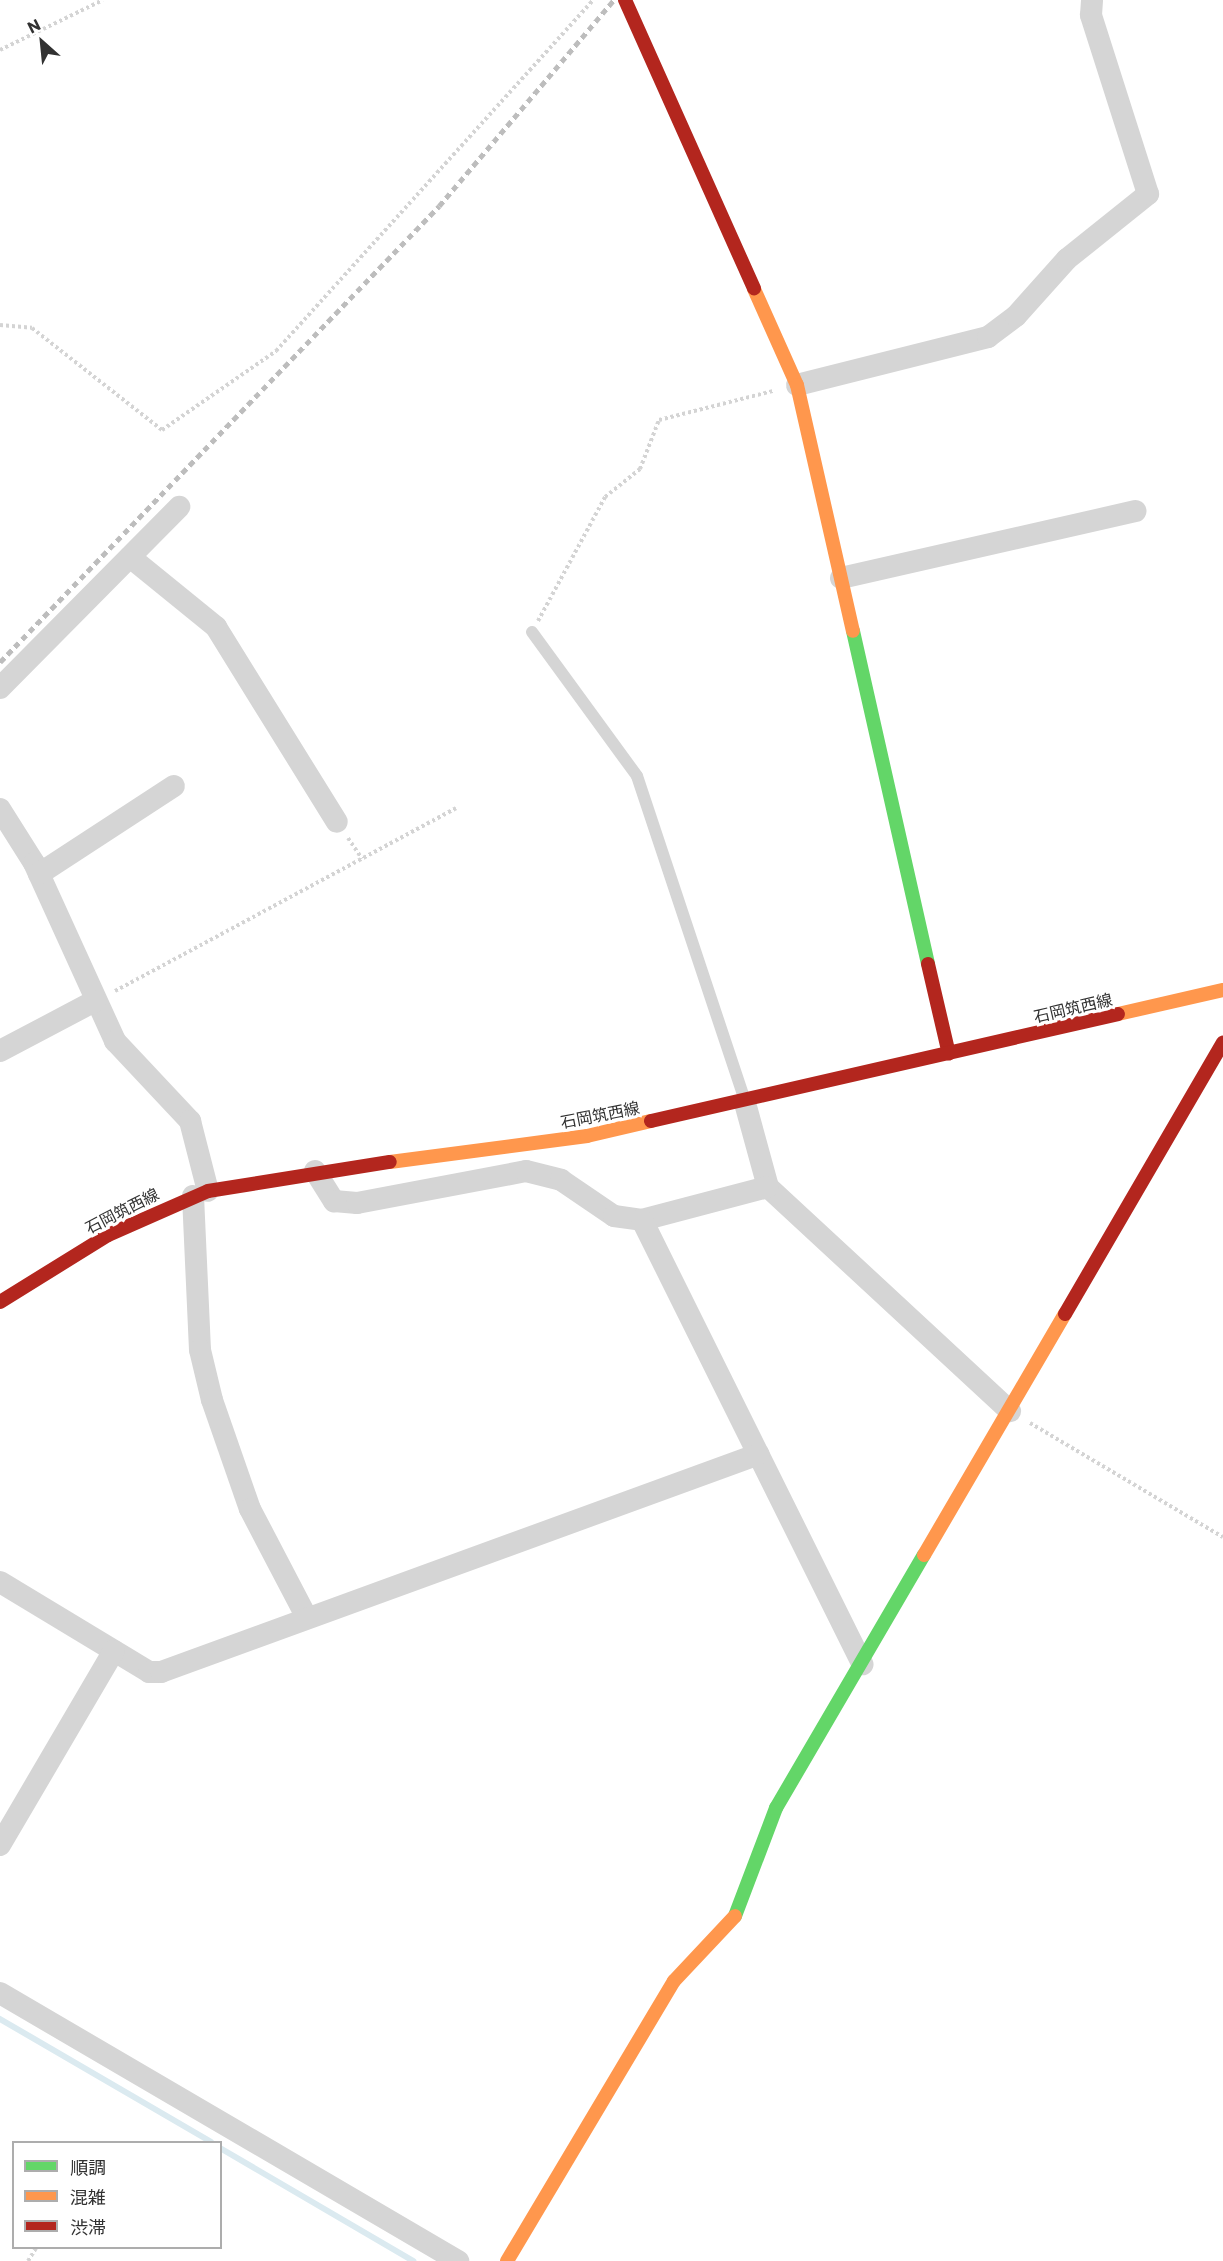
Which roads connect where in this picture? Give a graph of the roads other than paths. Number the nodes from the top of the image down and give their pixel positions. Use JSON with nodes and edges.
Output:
{"nodes":[{"id":1,"x":625,"y":0,"type":"edge"},
{"id":2,"x":1092,"y":0,"type":"edge"},
{"id":3,"x":797,"y":385,"type":"junction"},
{"id":4,"x":179,"y":507,"type":"dead end"},
{"id":5,"x":1135,"y":511,"type":"dead end"},
{"id":6,"x":130,"y":557,"type":"junction"},
{"id":7,"x":841,"y":578,"type":"junction"},
{"id":8,"x":532,"y":632,"type":"road end"},
{"id":9,"x":0,"y":688,"type":"edge"},
{"id":10,"x":174,"y":786,"type":"dead end"},
{"id":11,"x":0,"y":809,"type":"edge"},
{"id":12,"x":337,"y":822,"type":"dead end"},
{"id":13,"x":39,"y":874,"type":"junction"},
{"id":14,"x":1223,"y":990,"type":"edge"},
{"id":15,"x":95,"y":1001,"type":"junction"},
{"id":16,"x":1223,"y":1043,"type":"edge"},
{"id":17,"x":0,"y":1051,"type":"edge"},
{"id":18,"x":949,"y":1054,"type":"junction"},
{"id":19,"x":745,"y":1103,"type":"junction"},
{"id":20,"x":315,"y":1171,"type":"junction"},
{"id":21,"x":768,"y":1187,"type":"junction"},
{"id":22,"x":201,"y":1193,"type":"junction"},
{"id":23,"x":642,"y":1220,"type":"junction"},
{"id":24,"x":0,"y":1302,"type":"edge"},
{"id":25,"x":1010,"y":1411,"type":"junction"},
{"id":26,"x":759,"y":1454,"type":"junction"},
{"id":27,"x":0,"y":1582,"type":"edge"},
{"id":28,"x":307,"y":1618,"type":"junction"},
{"id":29,"x":114,"y":1651,"type":"junction"},
{"id":30,"x":862,"y":1664,"type":"junction"},
{"id":31,"x":0,"y":1845,"type":"edge"},
{"id":32,"x":0,"y":1993,"type":"edge"},
{"id":33,"x":458,"y":2261,"type":"edge"},
{"id":34,"x":507,"y":2261,"type":"edge"}],
"edges":[{"from":1,"to":3,"type":"street"},
{"from":2,"to":3,"type":"street"},
{"from":3,"to":7,"type":"street"},
{"from":4,"to":6,"type":"street"},
{"from":5,"to":7,"type":"street"},
{"from":6,"to":9,"type":"street"},
{"from":6,"to":12,"type":"street"},
{"from":7,"to":18,"type":"street"},
{"from":8,"to":19,"type":"lane"},
{"from":10,"to":13,"type":"street"},
{"from":11,"to":13,"type":"street"},
{"from":13,"to":15,"type":"street"},
{"from":14,"to":18,"type":"street","name":"石岡筑西線"},
{"from":15,"to":17,"type":"street"},
{"from":15,"to":22,"type":"street"},
{"from":16,"to":25,"type":"street"},
{"from":18,"to":19,"type":"street","name":"石岡筑西線"},
{"from":19,"to":20,"type":"street","name":"石岡筑西線"},
{"from":19,"to":21,"type":"street"},
{"from":20,"to":22,"type":"street","name":"石岡筑西線"},
{"from":20,"to":23,"type":"street"},
{"from":21,"to":23,"type":"street"},
{"from":21,"to":25,"type":"street"},
{"from":22,"to":24,"type":"street","name":"石岡筑西線"},
{"from":22,"to":28,"type":"street"},
{"from":23,"to":26,"type":"street"},
{"from":25,"to":30,"type":"street"},
{"from":26,"to":28,"type":"street"},
{"from":26,"to":30,"type":"street"},
{"from":27,"to":29,"type":"street"},
{"from":28,"to":29,"type":"street"},
{"from":29,"to":31,"type":"street"},
{"from":30,"to":34,"type":"street"},
{"from":32,"to":33,"type":"street"}]}
